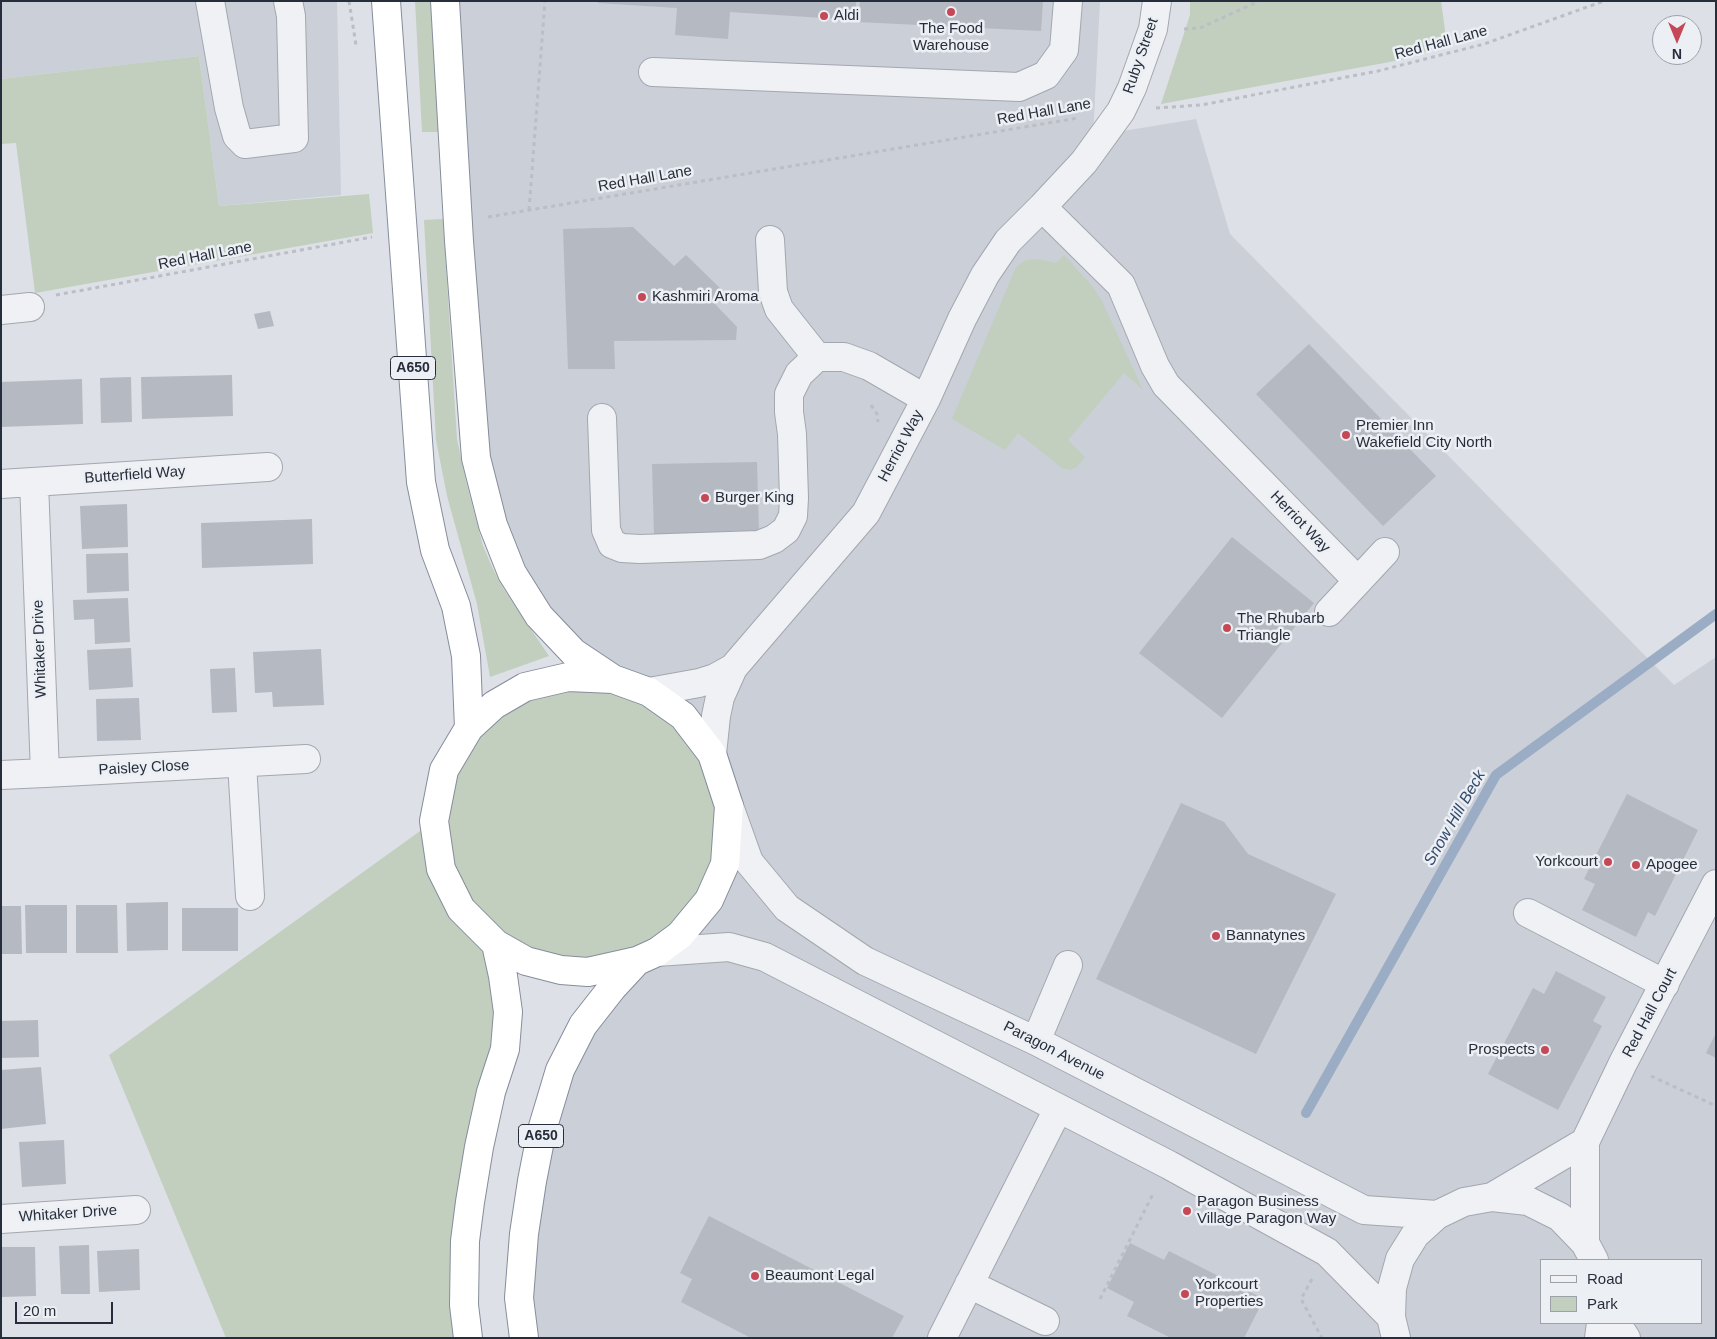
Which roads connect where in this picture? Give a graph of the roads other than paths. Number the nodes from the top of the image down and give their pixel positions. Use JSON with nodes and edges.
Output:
{"nodes":[{"id":1,"x":210,"y":1,"type":"edge"},
{"id":2,"x":288,"y":1,"type":"edge"},
{"id":3,"x":386,"y":1,"type":"edge"},
{"id":4,"x":445,"y":1,"type":"edge"},
{"id":5,"x":1068,"y":1,"type":"edge"},
{"id":6,"x":1157,"y":1,"type":"edge"},
{"id":7,"x":653,"y":72,"type":"dead end"},
{"id":8,"x":1121,"y":111,"type":"joint"},
{"id":9,"x":1042,"y":208,"type":"junction"},
{"id":10,"x":770,"y":240,"type":"dead end"},
{"id":11,"x":38,"y":301,"type":"road end"},
{"id":12,"x":1,"y":310,"type":"edge"},
{"id":13,"x":817,"y":357,"type":"junction"},
{"id":14,"x":926,"y":399,"type":"junction"},
{"id":15,"x":602,"y":418,"type":"dead end"},
{"id":16,"x":268,"y":466,"type":"dead end"},
{"id":17,"x":34,"y":482,"type":"junction"},
{"id":18,"x":1,"y":484,"type":"edge"},
{"id":19,"x":1386,"y":552,"type":"dead end"},
{"id":20,"x":1358,"y":581,"type":"junction"},
{"id":21,"x":1329,"y":612,"type":"dead end"},
{"id":22,"x":733,"y":668,"type":"junction"},
{"id":23,"x":613,"y":679,"type":"junction"},
{"id":24,"x":649,"y":692,"type":"junction"},
{"id":25,"x":469,"y":728,"type":"junction"},
{"id":26,"x":712,"y":754,"type":"junction"},
{"id":27,"x":306,"y":759,"type":"dead end"},
{"id":28,"x":242,"y":763,"type":"junction"},
{"id":29,"x":45,"y":773,"type":"junction"},
{"id":30,"x":1,"y":775,"type":"edge"},
{"id":31,"x":729,"y":806,"type":"junction"},
{"id":32,"x":1716,"y":884,"type":"edge"},
{"id":33,"x":250,"y":896,"type":"dead end"},
{"id":34,"x":1528,"y":913,"type":"dead end"},
{"id":35,"x":496,"y":944,"type":"junction"},
{"id":36,"x":647,"y":957,"type":"junction"},
{"id":37,"x":1068,"y":965,"type":"dead end"},
{"id":38,"x":1665,"y":984,"type":"junction"},
{"id":39,"x":1036,"y":1041,"type":"junction"},
{"id":40,"x":1058,"y":1109,"type":"junction"},
{"id":41,"x":1585,"y":1142,"type":"junction"},
{"id":42,"x":1492,"y":1197,"type":"junction"},
{"id":43,"x":136,"y":1210,"type":"dead end"},
{"id":44,"x":1438,"y":1215,"type":"junction"},
{"id":45,"x":1,"y":1219,"type":"edge"},
{"id":46,"x":1590,"y":1251,"type":"edge"},
{"id":47,"x":969,"y":1284,"type":"junction"},
{"id":48,"x":1045,"y":1322,"type":"dead end"},
{"id":49,"x":1602,"y":1324,"type":"edge"},
{"id":50,"x":1617,"y":1324,"type":"edge"},
{"id":51,"x":1394,"y":1327,"type":"edge"},
{"id":52,"x":468,"y":1338,"type":"edge"},
{"id":53,"x":524,"y":1338,"type":"edge"},
{"id":54,"x":942,"y":1338,"type":"edge"},
{"id":55,"x":1599,"y":1338,"type":"edge"},
{"id":56,"x":1626,"y":1338,"type":"edge"}],
"edges":[{"from":1,"to":2,"type":"street"},
{"from":3,"to":25,"type":"highway","number":"A650"},
{"from":4,"to":23,"type":"highway"},
{"from":5,"to":7,"type":"street"},
{"from":6,"to":8,"type":"street","name":"Ruby Street"},
{"from":8,"to":9,"type":"street","name":"Herriot Way"},
{"from":9,"to":14,"type":"street","name":"Herriot Way"},
{"from":9,"to":20,"type":"street","name":"Herriot Way"},
{"from":10,"to":13,"type":"street"},
{"from":11,"to":12,"type":"street"},
{"from":13,"to":14,"type":"street"},
{"from":13,"to":15,"type":"street"},
{"from":14,"to":22,"type":"street","name":"Herriot Way"},
{"from":16,"to":17,"type":"street","name":"Butterfield Way"},
{"from":17,"to":18,"type":"street","name":"Butterfield Way"},
{"from":17,"to":29,"type":"street","name":"Whitaker Drive"},
{"from":19,"to":20,"type":"street"},
{"from":20,"to":21,"type":"street"},
{"from":22,"to":24,"type":"street","name":"Herriot Way"},
{"from":22,"to":26,"type":"street","name":"Herriot Way"},
{"from":23,"to":24,"type":"highway"},
{"from":23,"to":25,"type":"highway"},
{"from":24,"to":26,"type":"highway"},
{"from":25,"to":35,"type":"highway"},
{"from":26,"to":31,"type":"highway"},
{"from":27,"to":28,"type":"street","name":"Paisley Close"},
{"from":28,"to":29,"type":"street","name":"Paisley Close"},
{"from":28,"to":33,"type":"street"},
{"from":29,"to":30,"type":"street"},
{"from":31,"to":36,"type":"highway"},
{"from":31,"to":39,"type":"street","name":"Paragon Avenue"},
{"from":32,"to":38,"type":"street","name":"Red Hall Court"},
{"from":34,"to":38,"type":"street"},
{"from":35,"to":36,"type":"highway"},
{"from":35,"to":52,"type":"highway"},
{"from":36,"to":40,"type":"street"},
{"from":36,"to":53,"type":"highway","number":"A650"},
{"from":37,"to":39,"type":"street"},
{"from":38,"to":41,"type":"street","name":"Red Hall Court"},
{"from":39,"to":44,"type":"street","name":"Paragon Avenue"},
{"from":40,"to":47,"type":"street"},
{"from":40,"to":51,"type":"street"},
{"from":41,"to":42,"type":"street"},
{"from":41,"to":46,"type":"street","name":"Red Hall Court"},
{"from":42,"to":44,"type":"street"},
{"from":42,"to":46,"type":"street"},
{"from":43,"to":45,"type":"street","name":"Whitaker Drive"},
{"from":44,"to":51,"type":"street"},
{"from":47,"to":48,"type":"street"},
{"from":47,"to":54,"type":"street"},
{"from":49,"to":55,"type":"street"},
{"from":50,"to":56,"type":"street"}]}
